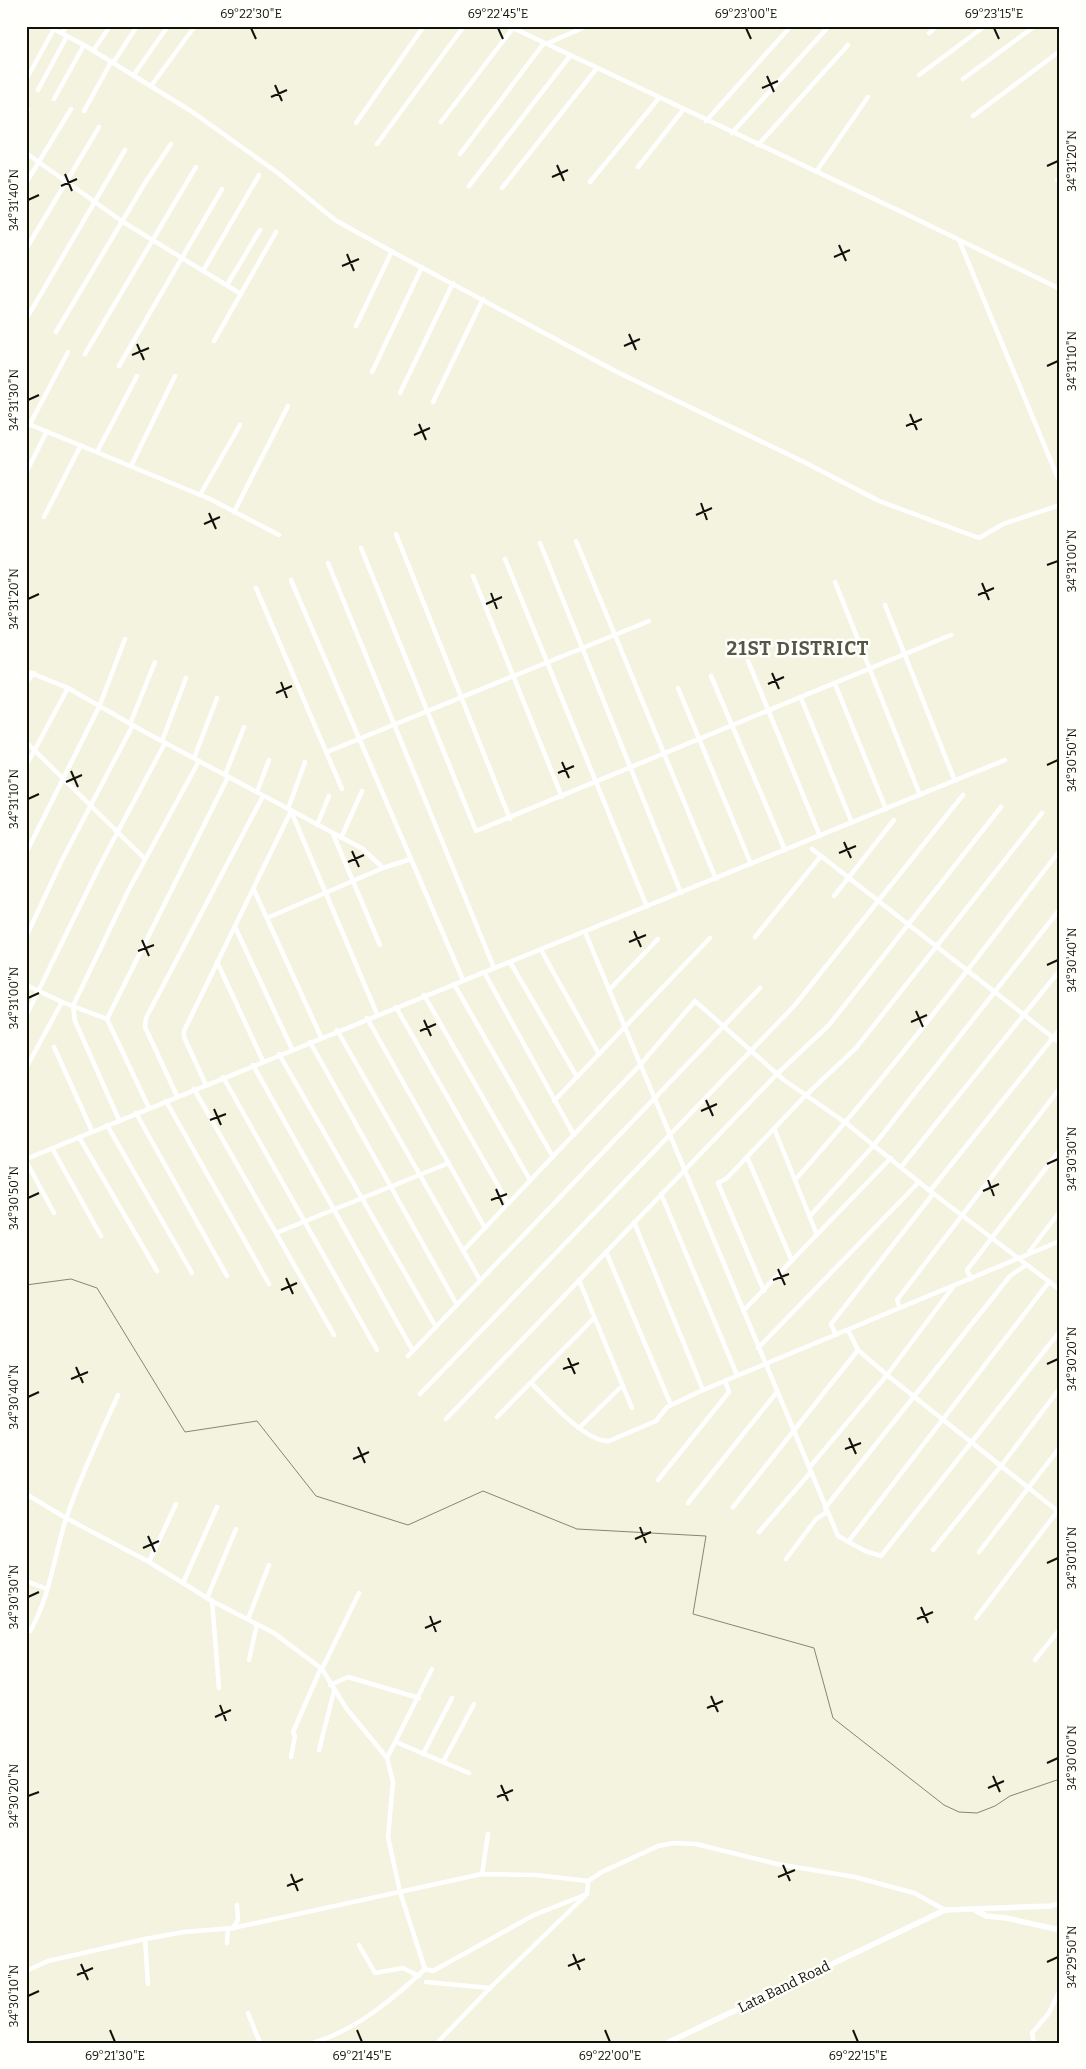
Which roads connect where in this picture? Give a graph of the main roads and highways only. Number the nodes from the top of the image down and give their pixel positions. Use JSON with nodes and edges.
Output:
{"nodes":[{"id":1,"x":1060,"y":1904,"type":"edge"},
{"id":2,"x":971,"y":1909,"type":"junction"},
{"id":3,"x":1060,"y":1930,"type":"edge"},
{"id":4,"x":667,"y":2043,"type":"edge"}],
"edges":[{"from":1,"to":2,"type":"main road"},
{"from":2,"to":3,"type":"main road"},
{"from":2,"to":4,"type":"main road","name":"Lata Band Road"}]}
